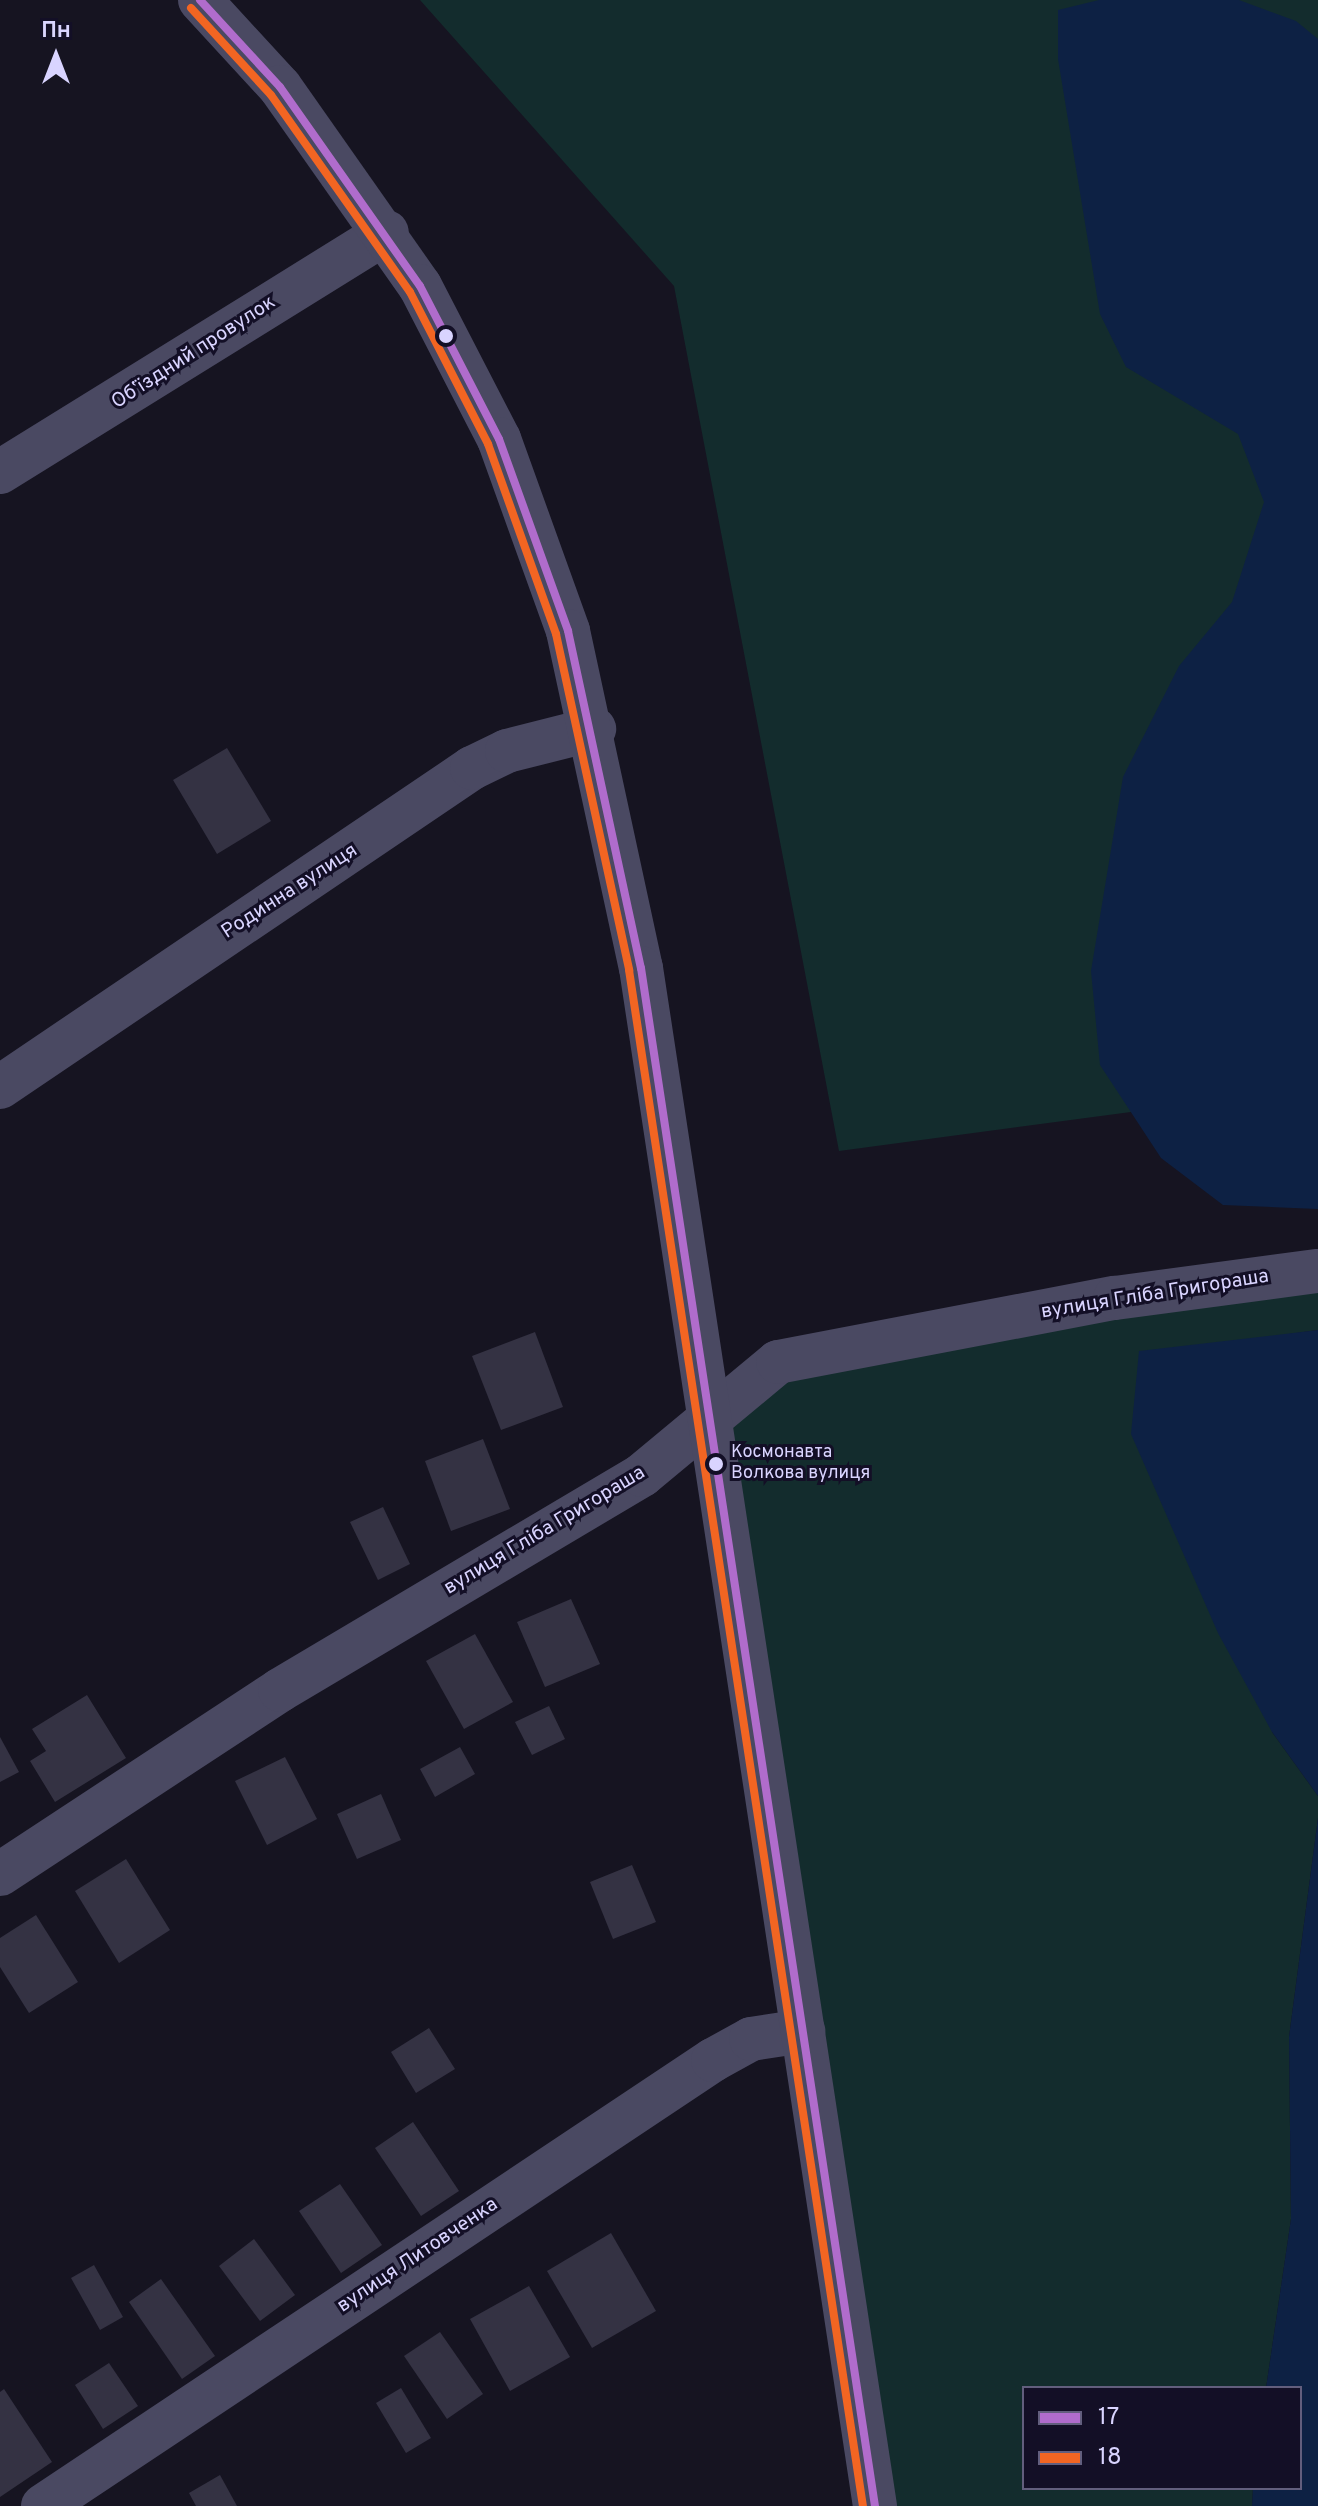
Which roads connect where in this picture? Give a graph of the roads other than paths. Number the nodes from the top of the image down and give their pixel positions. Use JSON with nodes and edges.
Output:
{"nodes":[{"id":1,"x":200,"y":0,"type":"edge"},
{"id":2,"x":387,"y":232,"type":"junction"},
{"id":3,"x":0,"y":472,"type":"edge"},
{"id":4,"x":594,"y":729,"type":"junction"},
{"id":5,"x":0,"y":1087,"type":"edge"},
{"id":6,"x":1318,"y":1271,"type":"edge"},
{"id":7,"x":710,"y":1418,"type":"junction"},
{"id":8,"x":0,"y":1874,"type":"edge"},
{"id":9,"x":803,"y":2031,"type":"junction"},
{"id":10,"x":43,"y":2506,"type":"edge"},
{"id":11,"x":875,"y":2506,"type":"edge"}],
"edges":[{"from":1,"to":2,"type":"street"},
{"from":2,"to":3,"type":"street","name":"Обʼїздний провулок"},
{"from":2,"to":4,"type":"street"},
{"from":4,"to":5,"type":"street","name":"Родинна вулиця"},
{"from":4,"to":7,"type":"street"},
{"from":6,"to":7,"type":"street","name":"вулиця Гліба Григораша"},
{"from":7,"to":8,"type":"street","name":"вулиця Гліба Григораша"},
{"from":7,"to":9,"type":"street"},
{"from":9,"to":10,"type":"street","name":"вулиця Литовченка"},
{"from":9,"to":11,"type":"street"}]}
